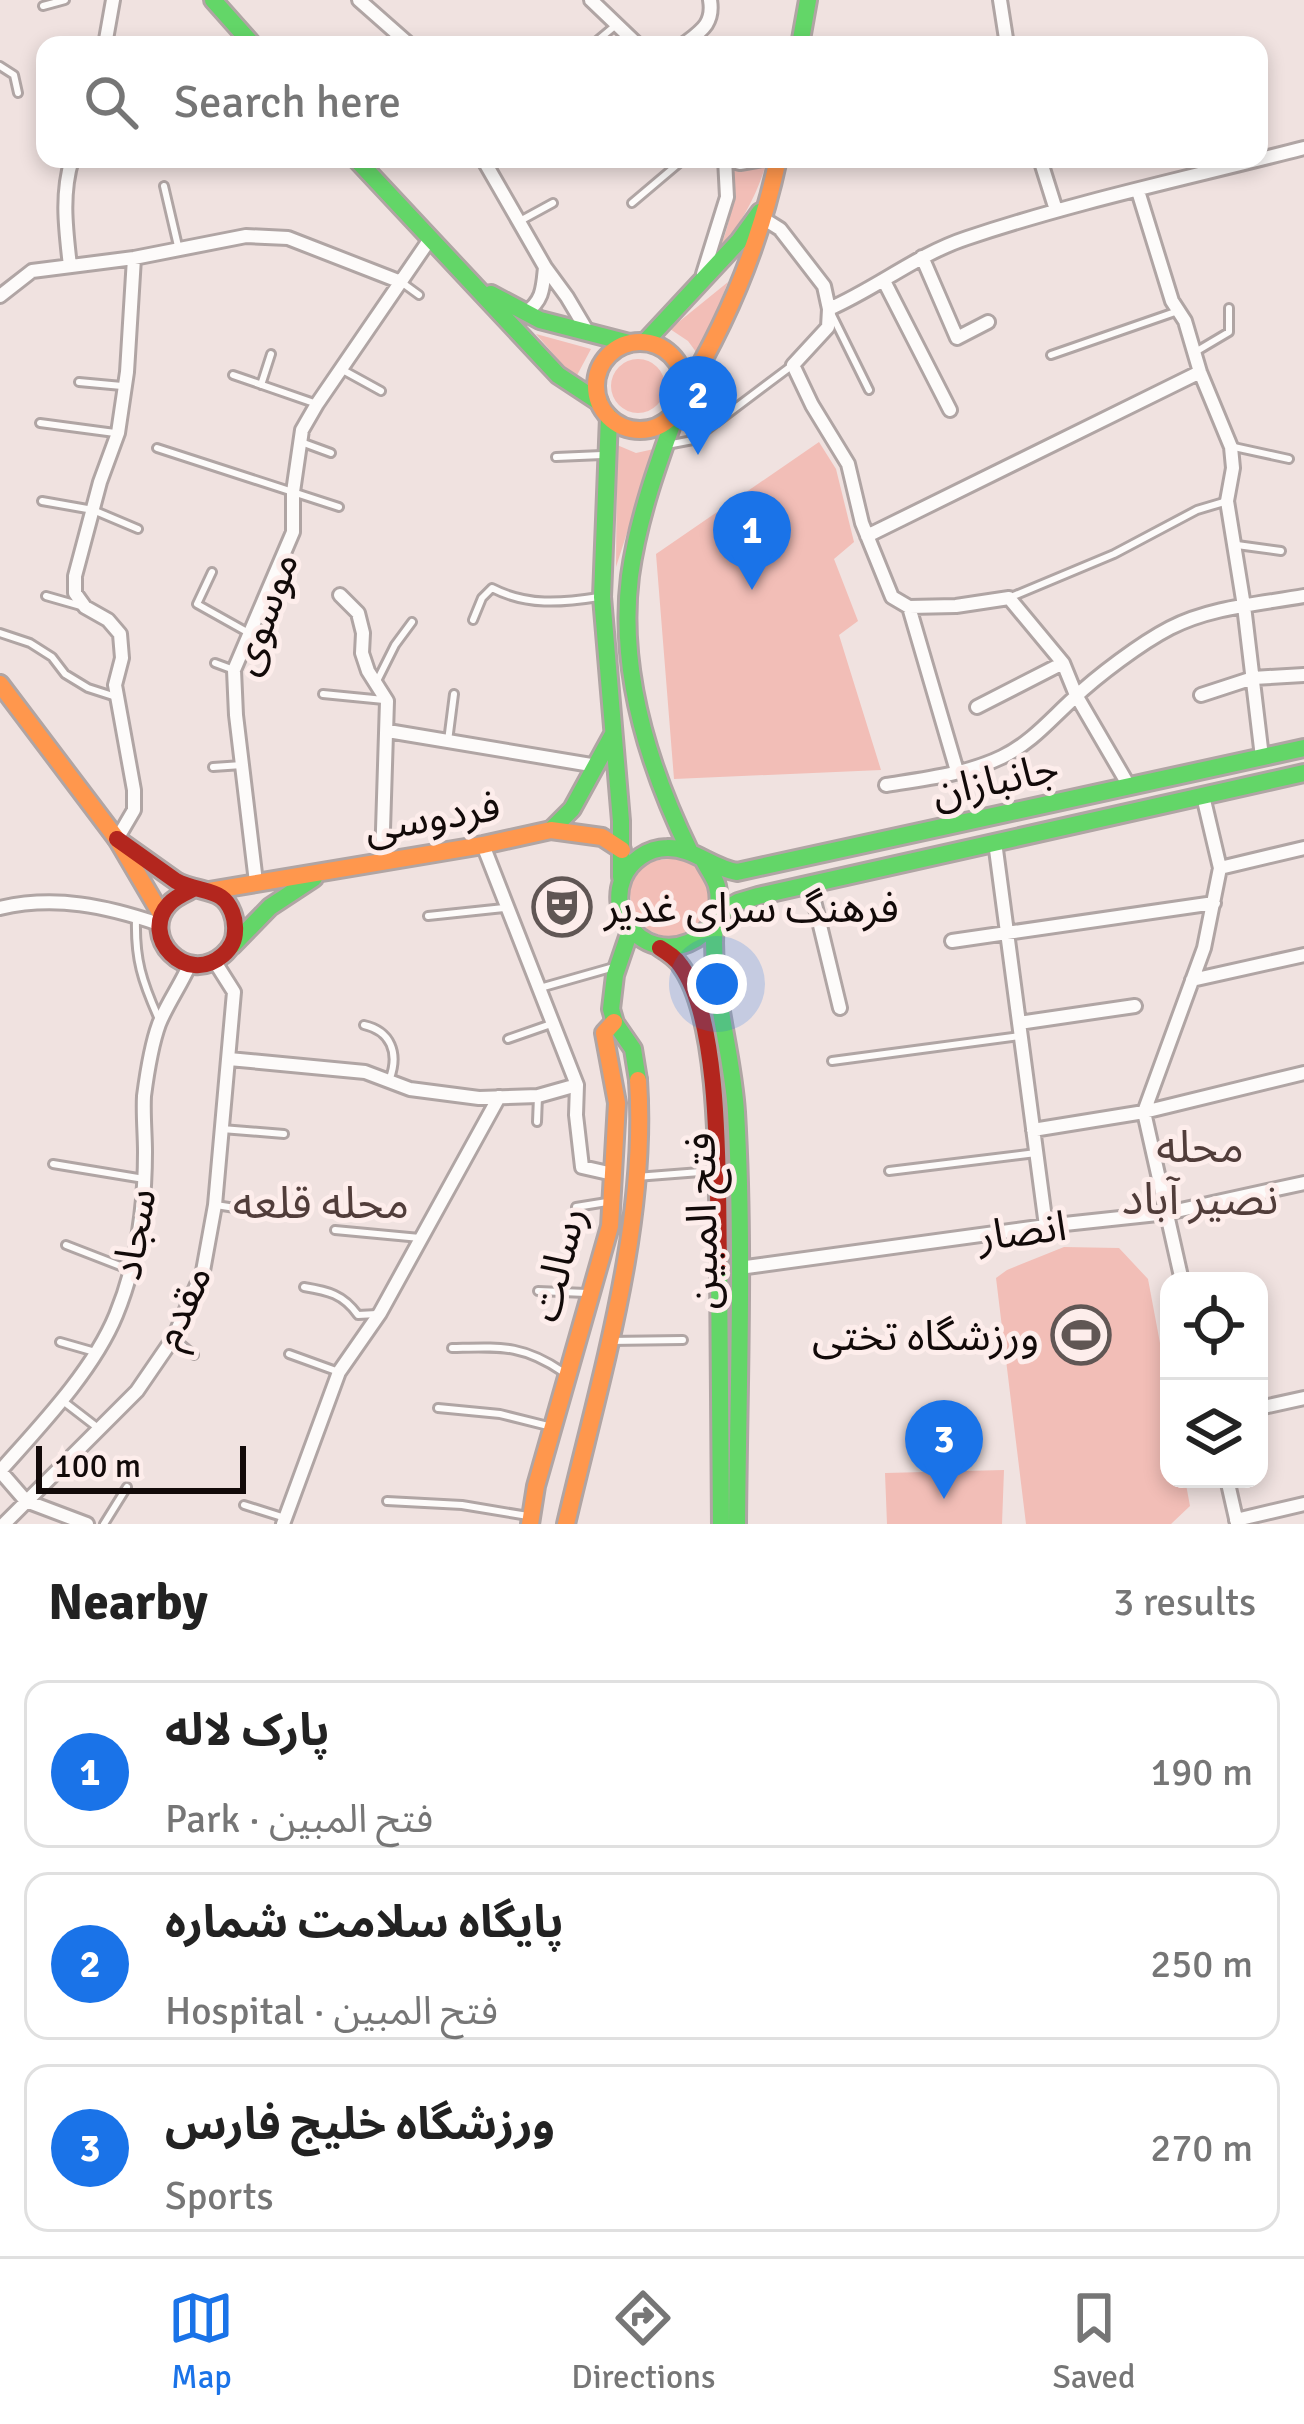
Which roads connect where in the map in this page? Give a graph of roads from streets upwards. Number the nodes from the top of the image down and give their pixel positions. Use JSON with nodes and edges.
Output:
{"nodes":[{"id":1,"x":113,"y":0,"type":"edge"},
{"id":2,"x":213,"y":0,"type":"edge"},
{"id":3,"x":359,"y":0,"type":"edge"},
{"id":4,"x":591,"y":0,"type":"edge"},
{"id":5,"x":710,"y":0,"type":"edge"},
{"id":6,"x":808,"y":0,"type":"edge"},
{"id":7,"x":1000,"y":0,"type":"edge"},
{"id":8,"x":107,"y":36,"type":"edge"},
{"id":9,"x":246,"y":36,"type":"edge"},
{"id":10,"x":400,"y":36,"type":"edge"},
{"id":11,"x":628,"y":36,"type":"edge"},
{"id":12,"x":694,"y":36,"type":"edge"},
{"id":13,"x":802,"y":36,"type":"edge"},
{"id":14,"x":1006,"y":36,"type":"edge"},
{"id":15,"x":1304,"y":148,"type":"edge"},
{"id":16,"x":1268,"y":157,"type":"edge"},
{"id":17,"x":69,"y":168,"type":"edge"},
{"id":18,"x":364,"y":168,"type":"edge"},
{"id":19,"x":488,"y":168,"type":"edge"},
{"id":20,"x":725,"y":168,"type":"edge"},
{"id":21,"x":776,"y":168,"type":"edge"},
{"id":22,"x":1043,"y":168,"type":"edge"},
{"id":23,"x":1227,"y":168,"type":"edge"},
{"id":24,"x":1138,"y":191,"type":"junction"},
{"id":25,"x":770,"y":197,"type":"junction"},
{"id":26,"x":1056,"y":211,"type":"junction"},
{"id":27,"x":764,"y":218,"type":"junction"},
{"id":28,"x":430,"y":239,"type":"junction"},
{"id":29,"x":922,"y":256,"type":"junction"},
{"id":30,"x":134,"y":258,"type":"junction"},
{"id":31,"x":70,"y":266,"type":"junction"},
{"id":32,"x":545,"y":267,"type":"junction"},
{"id":33,"x":461,"y":272,"type":"junction"},
{"id":34,"x":701,"y":280,"type":"junction"},
{"id":35,"x":884,"y":281,"type":"junction"},
{"id":36,"x":401,"y":282,"type":"junction"},
{"id":37,"x":0,"y":296,"type":"edge"},
{"id":38,"x":829,"y":309,"type":"junction"},
{"id":39,"x":525,"y":314,"type":"junction"},
{"id":40,"x":988,"y":322,"type":"dead end"},
{"id":41,"x":589,"y":334,"type":"junction"},
{"id":42,"x":638,"y":343,"type":"junction"},
{"id":43,"x":1200,"y":372,"type":"junction"},
{"id":44,"x":681,"y":402,"type":"junction"},
{"id":45,"x":604,"y":410,"type":"junction"},
{"id":46,"x":950,"y":410,"type":"dead end"},
{"id":47,"x":867,"y":536,"type":"junction"},
{"id":48,"x":340,"y":595,"type":"dead end"},
{"id":49,"x":1304,"y":596,"type":"edge"},
{"id":50,"x":1244,"y":606,"type":"junction"},
{"id":51,"x":909,"y":607,"type":"junction"},
{"id":52,"x":1063,"y":663,"type":"junction"},
{"id":53,"x":1304,"y":675,"type":"edge"},
{"id":54,"x":1252,"y":678,"type":"junction"},
{"id":55,"x":0,"y":685,"type":"edge"},
{"id":56,"x":1076,"y":695,"type":"junction"},
{"id":57,"x":1201,"y":695,"type":"dead end"},
{"id":58,"x":977,"y":707,"type":"dead end"},
{"id":59,"x":388,"y":730,"type":"junction"},
{"id":60,"x":613,"y":733,"type":"junction"},
{"id":61,"x":1304,"y":748,"type":"edge"},
{"id":62,"x":1262,"y":757,"type":"junction"},
{"id":63,"x":597,"y":766,"type":"junction"},
{"id":64,"x":957,"y":771,"type":"junction"},
{"id":65,"x":1304,"y":773,"type":"edge"},
{"id":66,"x":886,"y":785,"type":"dead end"},
{"id":67,"x":1129,"y":787,"type":"junction"},
{"id":68,"x":1203,"y":796,"type":"junction"},
{"id":69,"x":551,"y":830,"type":"junction"},
{"id":70,"x":117,"y":839,"type":"junction"},
{"id":71,"x":995,"y":842,"type":"junction"},
{"id":72,"x":483,"y":845,"type":"junction"},
{"id":73,"x":1304,"y":848,"type":"edge"},
{"id":74,"x":622,"y":850,"type":"junction"},
{"id":75,"x":697,"y":856,"type":"junction"},
{"id":76,"x":382,"y":862,"type":"junction"},
{"id":77,"x":759,"y":867,"type":"junction"},
{"id":78,"x":1220,"y":868,"type":"junction"},
{"id":79,"x":325,"y":872,"type":"junction"},
{"id":80,"x":621,"y":881,"type":"junction"},
{"id":81,"x":256,"y":882,"type":"junction"},
{"id":82,"x":810,"y":884,"type":"junction"},
{"id":83,"x":201,"y":890,"type":"junction"},
{"id":84,"x":761,"y":895,"type":"junction"},
{"id":85,"x":1214,"y":903,"type":"junction"},
{"id":86,"x":0,"y":908,"type":"edge"},
{"id":87,"x":716,"y":917,"type":"junction"},
{"id":88,"x":160,"y":919,"type":"junction"},
{"id":89,"x":630,"y":931,"type":"junction"},
{"id":90,"x":1007,"y":932,"type":"junction"},
{"id":91,"x":952,"y":941,"type":"dead end"},
{"id":92,"x":660,"y":948,"type":"junction"},
{"id":93,"x":1304,"y":955,"type":"edge"},
{"id":94,"x":221,"y":958,"type":"junction"},
{"id":95,"x":189,"y":966,"type":"junction"},
{"id":96,"x":1192,"y":980,"type":"junction"},
{"id":97,"x":1135,"y":1006,"type":"dead end"},
{"id":98,"x":840,"y":1008,"type":"dead end"},
{"id":99,"x":614,"y":1022,"type":"junction"},
{"id":100,"x":1020,"y":1030,"type":"junction"},
{"id":101,"x":229,"y":1059,"type":"junction"},
{"id":102,"x":1304,"y":1073,"type":"edge"},
{"id":103,"x":578,"y":1085,"type":"junction"},
{"id":104,"x":499,"y":1097,"type":"junction"},
{"id":105,"x":1144,"y":1112,"type":"junction"},
{"id":106,"x":1033,"y":1130,"type":"junction"},
{"id":107,"x":613,"y":1174,"type":"junction"},
{"id":108,"x":1304,"y":1183,"type":"edge"},
{"id":109,"x":1167,"y":1213,"type":"junction"},
{"id":110,"x":1046,"y":1226,"type":"junction"},
{"id":111,"x":739,"y":1268,"type":"junction"},
{"id":112,"x":1180,"y":1272,"type":"edge"},
{"id":113,"x":1304,"y":1398,"type":"edge"},
{"id":114,"x":1268,"y":1406,"type":"edge"},
{"id":115,"x":0,"y":1471,"type":"edge"},
{"id":116,"x":1229,"y":1488,"type":"edge"},
{"id":117,"x":26,"y":1502,"type":"junction"},
{"id":118,"x":1304,"y":1504,"type":"edge"},
{"id":119,"x":531,"y":1520,"type":"edge"},
{"id":120,"x":284,"y":1521,"type":"edge"},
{"id":121,"x":1236,"y":1522,"type":"edge"},
{"id":122,"x":4,"y":1524,"type":"edge"},
{"id":123,"x":87,"y":1524,"type":"edge"},
{"id":124,"x":566,"y":1524,"type":"edge"},
{"id":125,"x":721,"y":1524,"type":"edge"},
{"id":126,"x":737,"y":1524,"type":"edge"}],
"edges":[{"from":1,"to":8,"type":"street"},
{"from":2,"to":9,"type":"main road"},
{"from":3,"to":10,"type":"street"},
{"from":4,"to":11,"type":"street"},
{"from":5,"to":12,"type":"street"},
{"from":6,"to":13,"type":"main road"},
{"from":7,"to":14,"type":"street"},
{"from":15,"to":16,"type":"street"},
{"from":17,"to":31,"type":"street"},
{"from":18,"to":28,"type":"main road"},
{"from":19,"to":32,"type":"street"},
{"from":20,"to":34,"type":"street"},
{"from":21,"to":25,"type":"main road"},
{"from":22,"to":26,"type":"street"},
{"from":23,"to":24,"type":"street"},
{"from":24,"to":26,"type":"street"},
{"from":24,"to":43,"type":"street"},
{"from":25,"to":27,"type":"main road"},
{"from":25,"to":34,"type":"main road"},
{"from":26,"to":29,"type":"street"},
{"from":27,"to":38,"type":"street"},
{"from":27,"to":44,"type":"main road"},
{"from":28,"to":33,"type":"main road"},
{"from":28,"to":36,"type":"street","name":"موسوی"},
{"from":29,"to":35,"type":"street"},
{"from":29,"to":40,"type":"street"},
{"from":30,"to":31,"type":"street"},
{"from":30,"to":36,"type":"street"},
{"from":30,"to":70,"type":"street"},
{"from":31,"to":37,"type":"street"},
{"from":32,"to":39,"type":"street"},
{"from":32,"to":41,"type":"street"},
{"from":33,"to":39,"type":"main road"},
{"from":33,"to":45,"type":"main road"},
{"from":34,"to":42,"type":"main road"},
{"from":35,"to":38,"type":"street"},
{"from":35,"to":46,"type":"street"},
{"from":36,"to":81,"type":"street","name":"موسوی"},
{"from":38,"to":47,"type":"street"},
{"from":39,"to":41,"type":"main road"},
{"from":41,"to":42,"type":"main road"},
{"from":42,"to":44,"type":"main road"},
{"from":42,"to":45,"type":"main road"},
{"from":43,"to":47,"type":"street"},
{"from":43,"to":50,"type":"street"},
{"from":44,"to":45,"type":"main road"},
{"from":44,"to":75,"type":"main road"},
{"from":45,"to":60,"type":"main road"},
{"from":47,"to":51,"type":"street"},
{"from":48,"to":59,"type":"street"},
{"from":49,"to":50,"type":"street"},
{"from":50,"to":54,"type":"street"},
{"from":50,"to":56,"type":"street"},
{"from":51,"to":52,"type":"street"},
{"from":51,"to":64,"type":"street"},
{"from":52,"to":56,"type":"street"},
{"from":52,"to":58,"type":"street"},
{"from":53,"to":54,"type":"street"},
{"from":54,"to":57,"type":"street"},
{"from":54,"to":62,"type":"street"},
{"from":55,"to":70,"type":"main road"},
{"from":56,"to":64,"type":"street"},
{"from":56,"to":67,"type":"street"},
{"from":59,"to":63,"type":"street"},
{"from":59,"to":76,"type":"street"},
{"from":60,"to":63,"type":"main road"},
{"from":60,"to":74,"type":"main road"},
{"from":61,"to":62,"type":"main road","name":"جانبازان"},
{"from":62,"to":67,"type":"main road","name":"جانبازان"},
{"from":63,"to":69,"type":"main road"},
{"from":64,"to":66,"type":"street"},
{"from":65,"to":68,"type":"main road","name":"جانبازان"},
{"from":67,"to":77,"type":"main road","name":"جانبازان"},
{"from":68,"to":71,"type":"main road","name":"جانبازان"},
{"from":68,"to":78,"type":"street"},
{"from":69,"to":72,"type":"main road","name":"فردوسی"},
{"from":69,"to":74,"type":"main road"},
{"from":70,"to":83,"type":"main road"},
{"from":70,"to":88,"type":"main road"},
{"from":71,"to":82,"type":"main road","name":"جانبازان"},
{"from":71,"to":90,"type":"street"},
{"from":72,"to":76,"type":"main road","name":"فردوسی"},
{"from":72,"to":103,"type":"street"},
{"from":73,"to":78,"type":"street"},
{"from":74,"to":80,"type":"main road"},
{"from":75,"to":77,"type":"main road","name":"جانبازان"},
{"from":75,"to":80,"type":"main road"},
{"from":75,"to":87,"type":"main road"},
{"from":76,"to":79,"type":"main road","name":"فردوسی"},
{"from":77,"to":84,"type":"main road"},
{"from":78,"to":85,"type":"street"},
{"from":79,"to":81,"type":"main road","name":"فردوسی"},
{"from":79,"to":94,"type":"main road"},
{"from":80,"to":89,"type":"main road"},
{"from":81,"to":83,"type":"main road","name":"فردوسی"},
{"from":82,"to":84,"type":"main road","name":"جانبازان"},
{"from":82,"to":98,"type":"street"},
{"from":83,"to":88,"type":"main road"},
{"from":83,"to":94,"type":"main road"},
{"from":84,"to":87,"type":"main road","name":"جانبازان"},
{"from":85,"to":90,"type":"street"},
{"from":85,"to":96,"type":"street"},
{"from":86,"to":88,"type":"street"},
{"from":87,"to":92,"type":"main road"},
{"from":87,"to":111,"type":"main road","name":"فتح المبین"},
{"from":88,"to":95,"type":"main road"},
{"from":89,"to":92,"type":"main road"},
{"from":89,"to":99,"type":"main road","name":"رسالت"},
{"from":90,"to":91,"type":"street"},
{"from":90,"to":100,"type":"street"},
{"from":92,"to":125,"type":"main road","name":"فتح المبین"},
{"from":93,"to":96,"type":"street"},
{"from":94,"to":95,"type":"main road"},
{"from":94,"to":101,"type":"street","name":"مقدم"},
{"from":95,"to":115,"type":"street","name":"سجاد"},
{"from":96,"to":105,"type":"street"},
{"from":97,"to":100,"type":"street"},
{"from":99,"to":107,"type":"main road","name":"رسالت"},
{"from":99,"to":124,"type":"main road","name":"رسالت"},
{"from":100,"to":106,"type":"street"},
{"from":101,"to":104,"type":"street"},
{"from":101,"to":117,"type":"street","name":"مقدم"},
{"from":102,"to":105,"type":"street"},
{"from":103,"to":104,"type":"street"},
{"from":103,"to":107,"type":"street"},
{"from":104,"to":120,"type":"street"},
{"from":105,"to":106,"type":"street"},
{"from":105,"to":109,"type":"street"},
{"from":106,"to":110,"type":"street"},
{"from":107,"to":119,"type":"main road","name":"رسالت"},
{"from":108,"to":109,"type":"street","name":"انصار"},
{"from":109,"to":110,"type":"street","name":"انصار"},
{"from":109,"to":112,"type":"street"},
{"from":110,"to":111,"type":"street","name":"انصار"},
{"from":111,"to":126,"type":"main road","name":"فتح المبین"},
{"from":113,"to":114,"type":"street"},
{"from":115,"to":117,"type":"street"},
{"from":116,"to":121,"type":"street"},
{"from":117,"to":122,"type":"street","name":"مقدم"},
{"from":117,"to":123,"type":"street"},
{"from":118,"to":121,"type":"street"}]}
